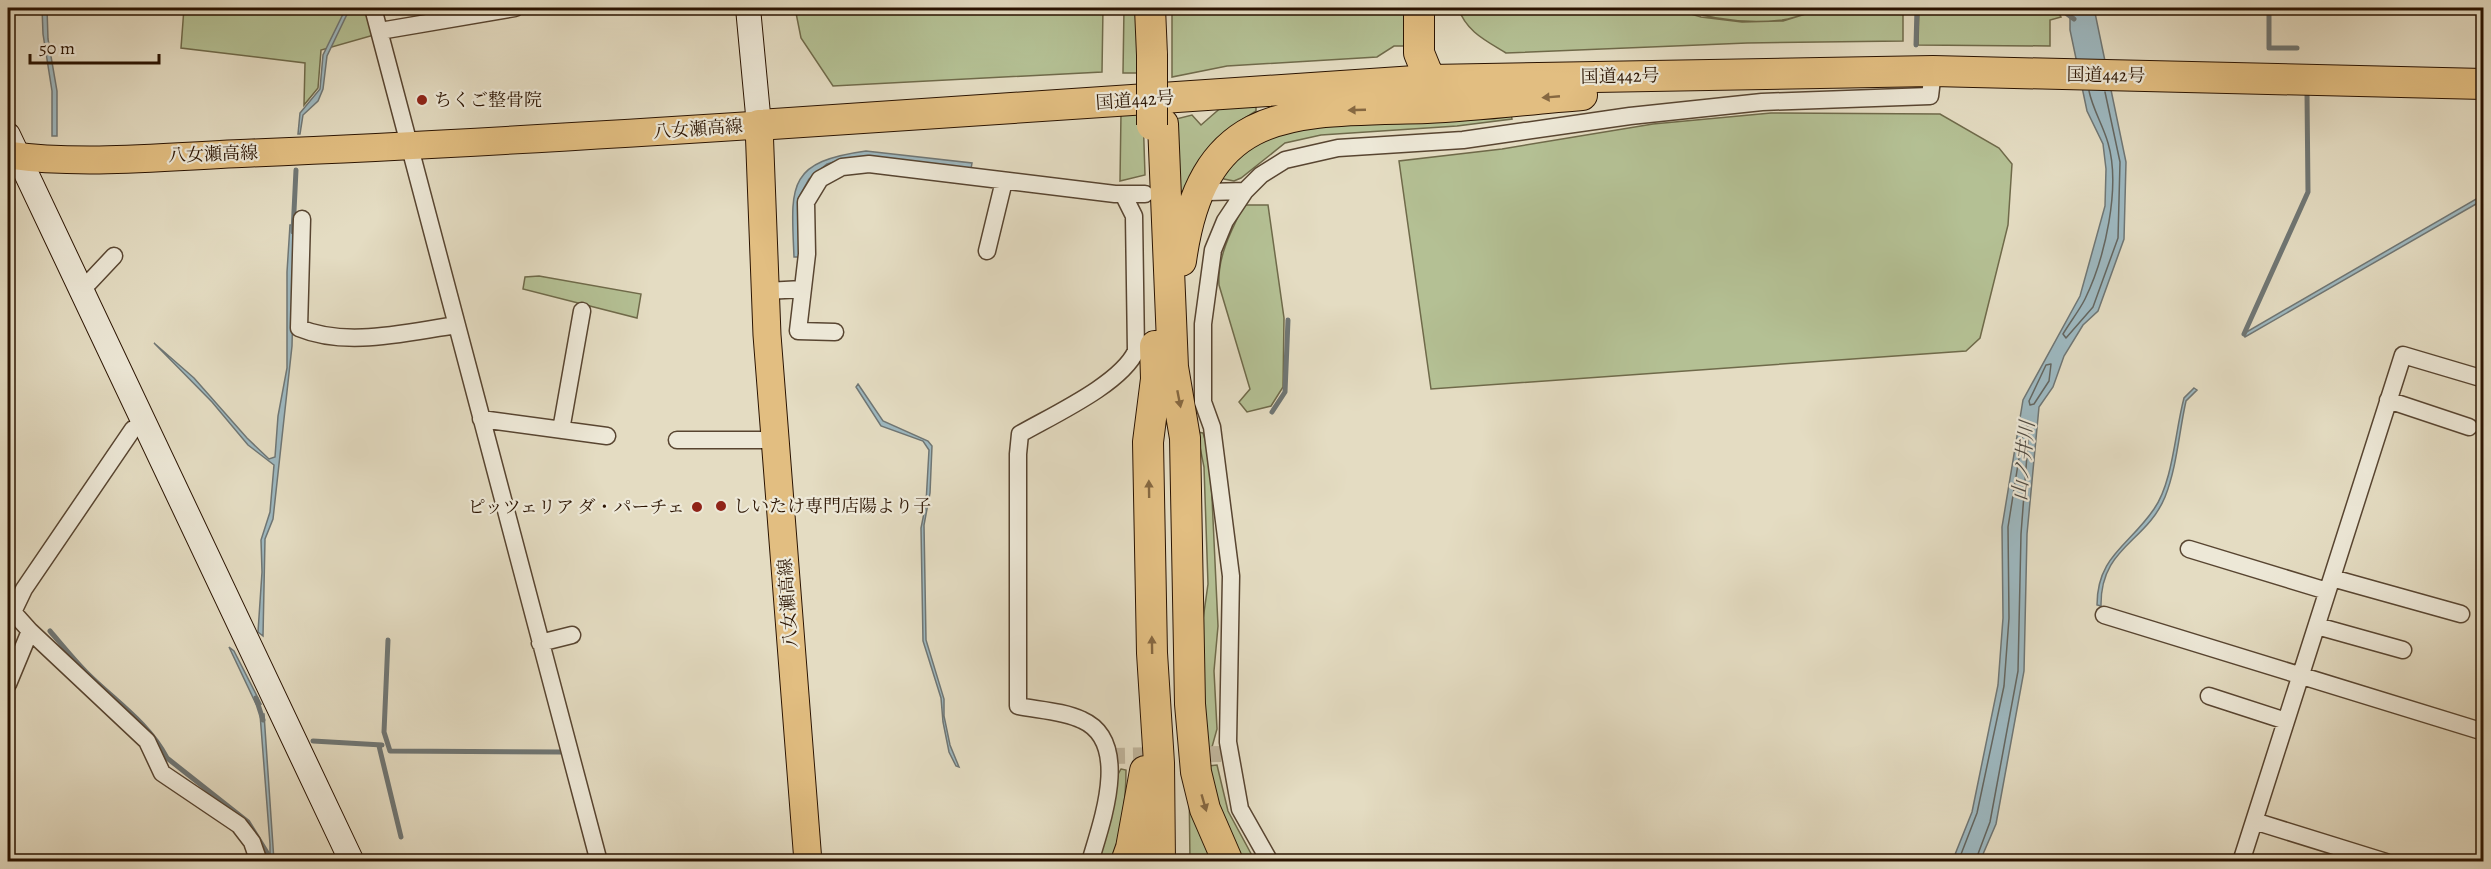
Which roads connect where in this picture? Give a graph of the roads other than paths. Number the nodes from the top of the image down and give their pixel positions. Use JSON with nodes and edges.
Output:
{"nodes":[{"id":1,"x":373,"y":8,"type":"edge"},
{"id":2,"x":515,"y":8,"type":"edge"},
{"id":3,"x":748,"y":8,"type":"edge"},
{"id":4,"x":1150,"y":8,"type":"edge"},
{"id":5,"x":1163,"y":8,"type":"edge"},
{"id":6,"x":1419,"y":8,"type":"edge"},
{"id":7,"x":1434,"y":8,"type":"edge"},
{"id":8,"x":380,"y":31,"type":"junction"},
{"id":9,"x":1157,"y":55,"type":"junction"},
{"id":10,"x":1933,"y":71,"type":"junction"},
{"id":11,"x":1626,"y":75,"type":"junction"},
{"id":12,"x":1430,"y":80,"type":"junction"},
{"id":13,"x":2484,"y":84,"type":"edge"},
{"id":14,"x":1158,"y":124,"type":"junction"},
{"id":15,"x":759,"y":125,"type":"junction"},
{"id":16,"x":410,"y":146,"type":"junction"},
{"id":17,"x":11,"y":149,"type":"edge"},
{"id":18,"x":1004,"y":181,"type":"junction"},
{"id":19,"x":1245,"y":191,"type":"junction"},
{"id":20,"x":1208,"y":192,"type":"dead end"},
{"id":21,"x":1123,"y":194,"type":"junction"},
{"id":22,"x":1145,"y":194,"type":"dead end"},
{"id":23,"x":302,"y":219,"type":"dead end"},
{"id":24,"x":987,"y":251,"type":"dead end"},
{"id":25,"x":114,"y":256,"type":"dead end"},
{"id":26,"x":803,"y":289,"type":"junction"},
{"id":27,"x":82,"y":290,"type":"junction"},
{"id":28,"x":766,"y":291,"type":"junction"},
{"id":29,"x":582,"y":311,"type":"dead end"},
{"id":30,"x":457,"y":325,"type":"junction"},
{"id":31,"x":835,"y":332,"type":"dead end"},
{"id":32,"x":1171,"y":341,"type":"junction"},
{"id":33,"x":2484,"y":379,"type":"edge"},
{"id":34,"x":2388,"y":400,"type":"junction"},
{"id":35,"x":481,"y":419,"type":"junction"},
{"id":36,"x":2469,"y":428,"type":"dead end"},
{"id":37,"x":133,"y":429,"type":"dead end"},
{"id":38,"x":561,"y":430,"type":"junction"},
{"id":39,"x":607,"y":435,"type":"dead end"},
{"id":40,"x":677,"y":440,"type":"dead end"},
{"id":41,"x":775,"y":441,"type":"junction"},
{"id":42,"x":2189,"y":549,"type":"dead end"},
{"id":43,"x":50,"y":565,"type":"dead end"},
{"id":44,"x":2329,"y":585,"type":"junction"},
{"id":45,"x":10,"y":611,"type":"edge"},
{"id":46,"x":2462,"y":614,"type":"dead end"},
{"id":47,"x":2104,"y":615,"type":"dead end"},
{"id":48,"x":2317,"y":626,"type":"junction"},
{"id":49,"x":29,"y":630,"type":"junction"},
{"id":50,"x":572,"y":635,"type":"dead end"},
{"id":51,"x":540,"y":643,"type":"junction"},
{"id":52,"x":2403,"y":650,"type":"dead end"},
{"id":53,"x":2301,"y":676,"type":"junction"},
{"id":54,"x":8,"y":684,"type":"edge"},
{"id":55,"x":2209,"y":696,"type":"dead end"},
{"id":56,"x":1155,"y":703,"type":"junction"},
{"id":57,"x":1190,"y":704,"type":"junction"},
{"id":58,"x":2286,"y":721,"type":"junction"},
{"id":59,"x":2484,"y":732,"type":"edge"},
{"id":60,"x":2254,"y":821,"type":"junction"},
{"id":61,"x":259,"y":861,"type":"edge"},
{"id":62,"x":352,"y":861,"type":"edge"},
{"id":63,"x":599,"y":861,"type":"edge"},
{"id":64,"x":808,"y":861,"type":"edge"},
{"id":65,"x":1090,"y":861,"type":"edge"},
{"id":66,"x":1126,"y":861,"type":"edge"},
{"id":67,"x":1160,"y":861,"type":"edge"},
{"id":68,"x":1179,"y":861,"type":"edge"},
{"id":69,"x":1228,"y":861,"type":"edge"},
{"id":70,"x":1270,"y":861,"type":"edge"},
{"id":71,"x":2241,"y":861,"type":"edge"},
{"id":72,"x":2386,"y":861,"type":"edge"}],
"edges":[{"from":1,"to":8,"type":"street"},
{"from":2,"to":8,"type":"street"},
{"from":3,"to":15,"type":"street"},
{"from":4,"to":9,"type":"highway"},
{"from":5,"to":9,"type":"highway"},
{"from":6,"to":12,"type":"highway"},
{"from":7,"to":12,"type":"highway"},
{"from":8,"to":16,"type":"street"},
{"from":9,"to":14,"type":"highway"},
{"from":10,"to":11,"type":"highway","name":"国道442号"},
{"from":10,"to":13,"type":"highway","name":"国道442号"},
{"from":10,"to":19,"type":"street"},
{"from":11,"to":12,"type":"highway","name":"国道442号"},
{"from":11,"to":32,"type":"highway","one_way":true},
{"from":12,"to":15,"type":"highway","name":"国道442号"},
{"from":14,"to":32,"type":"highway"},
{"from":56,"to":14,"type":"highway","one_way":true},
{"from":15,"to":16,"type":"main road","name":"八女瀬高線"},
{"from":15,"to":28,"type":"main road","name":"八女瀬高線"},
{"from":16,"to":17,"type":"main road","name":"八女瀬高線"},
{"from":16,"to":30,"type":"street"},
{"from":17,"to":27,"type":"street"},
{"from":18,"to":21,"type":"street"},
{"from":18,"to":24,"type":"street"},
{"from":18,"to":26,"type":"street"},
{"from":19,"to":20,"type":"street"},
{"from":19,"to":70,"type":"street"},
{"from":21,"to":22,"type":"street"},
{"from":21,"to":65,"type":"street"},
{"from":23,"to":30,"type":"street"},
{"from":25,"to":27,"type":"street"},
{"from":26,"to":28,"type":"street"},
{"from":26,"to":31,"type":"street"},
{"from":27,"to":62,"type":"street"},
{"from":28,"to":41,"type":"main road","name":"八女瀬高線"},
{"from":29,"to":38,"type":"street"},
{"from":30,"to":35,"type":"street"},
{"from":32,"to":57,"type":"highway","one_way":true},
{"from":33,"to":34,"type":"street"},
{"from":34,"to":36,"type":"street"},
{"from":34,"to":44,"type":"street"},
{"from":35,"to":38,"type":"street"},
{"from":35,"to":51,"type":"street"},
{"from":37,"to":45,"type":"street"},
{"from":38,"to":39,"type":"street"},
{"from":40,"to":41,"type":"street"},
{"from":41,"to":64,"type":"main road","name":"八女瀬高線"},
{"from":42,"to":44,"type":"street"},
{"from":43,"to":49,"type":"street"},
{"from":44,"to":46,"type":"street"},
{"from":44,"to":48,"type":"street"},
{"from":45,"to":49,"type":"street"},
{"from":47,"to":53,"type":"street"},
{"from":48,"to":52,"type":"street"},
{"from":48,"to":53,"type":"street"},
{"from":49,"to":54,"type":"street"},
{"from":49,"to":61,"type":"street"},
{"from":50,"to":51,"type":"street"},
{"from":51,"to":63,"type":"street"},
{"from":53,"to":58,"type":"street"},
{"from":53,"to":59,"type":"street"},
{"from":55,"to":58,"type":"street"},
{"from":56,"to":66,"type":"highway"},
{"from":56,"to":67,"type":"highway"},
{"from":57,"to":68,"type":"highway"},
{"from":57,"to":69,"type":"highway","one_way":true},
{"from":58,"to":60,"type":"street"},
{"from":60,"to":71,"type":"street"},
{"from":60,"to":72,"type":"street"}]}
